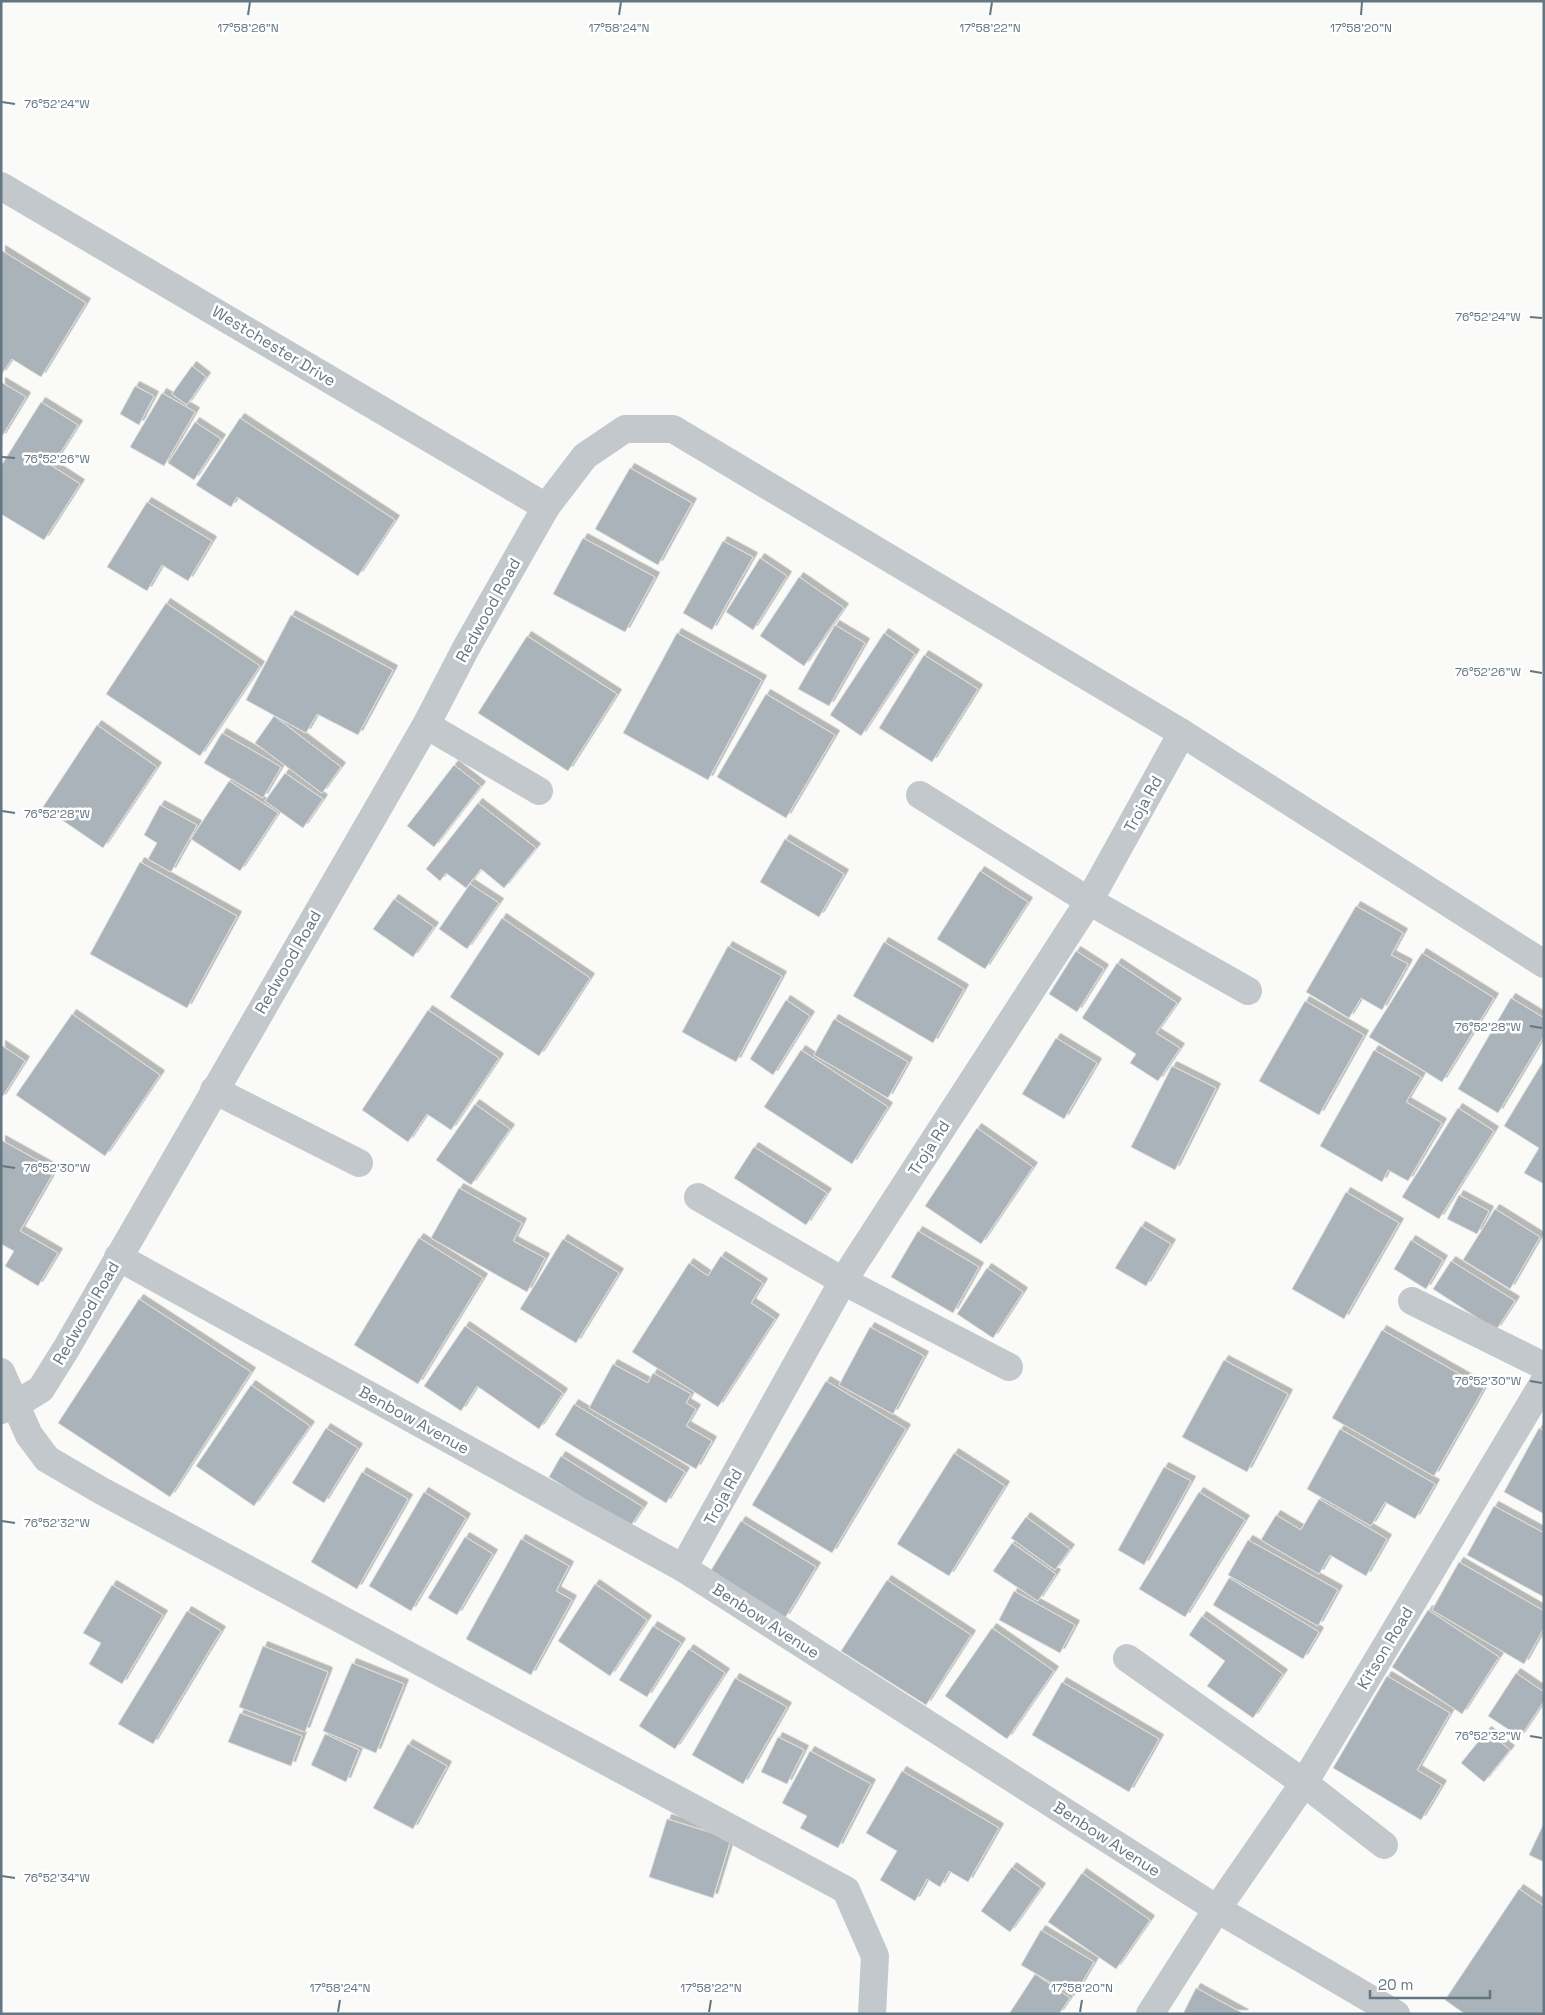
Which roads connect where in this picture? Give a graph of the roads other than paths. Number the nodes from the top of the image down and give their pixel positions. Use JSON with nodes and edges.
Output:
{"nodes":[{"id":1,"x":1,"y":186,"type":"edge"},
{"id":2,"x":546,"y":507,"type":"junction"},
{"id":3,"x":426,"y":725,"type":"junction"},
{"id":4,"x":1182,"y":733,"type":"junction"},
{"id":5,"x":539,"y":791,"type":"dead end"},
{"id":6,"x":920,"y":795,"type":"dead end"},
{"id":7,"x":1090,"y":901,"type":"junction"},
{"id":8,"x":1544,"y":964,"type":"edge"},
{"id":9,"x":1248,"y":991,"type":"dead end"},
{"id":10,"x":214,"y":1090,"type":"junction"},
{"id":11,"x":359,"y":1163,"type":"dead end"},
{"id":12,"x":698,"y":1197,"type":"dead end"},
{"id":13,"x":118,"y":1257,"type":"junction"},
{"id":14,"x":843,"y":1281,"type":"junction"},
{"id":15,"x":1412,"y":1301,"type":"dead end"},
{"id":16,"x":1009,"y":1366,"type":"dead end"},
{"id":17,"x":1544,"y":1366,"type":"edge"},
{"id":18,"x":1,"y":1372,"type":"edge"},
{"id":19,"x":1544,"y":1382,"type":"edge"},
{"id":20,"x":8,"y":1408,"type":"edge"},
{"id":21,"x":684,"y":1568,"type":"junction"},
{"id":22,"x":1127,"y":1658,"type":"dead end"},
{"id":23,"x":1304,"y":1784,"type":"junction"},
{"id":24,"x":1384,"y":1844,"type":"dead end"},
{"id":25,"x":1217,"y":1909,"type":"junction"},
{"id":26,"x":872,"y":2014,"type":"edge"},
{"id":27,"x":1150,"y":2014,"type":"edge"},
{"id":28,"x":1396,"y":2014,"type":"edge"}],
"edges":[{"from":1,"to":2,"type":"street","name":"Westchester Drive"},
{"from":2,"to":3,"type":"street","name":"Redwood Road"},
{"from":2,"to":4,"type":"street","name":"Redwood Road"},
{"from":3,"to":5,"type":"street"},
{"from":3,"to":10,"type":"street","name":"Redwood Road"},
{"from":4,"to":7,"type":"street","name":"Troja Rd"},
{"from":4,"to":8,"type":"street","name":"Redwood Road"},
{"from":6,"to":7,"type":"street"},
{"from":7,"to":9,"type":"street"},
{"from":7,"to":14,"type":"street","name":"Troja Rd"},
{"from":10,"to":11,"type":"street"},
{"from":10,"to":13,"type":"street","name":"Redwood Road"},
{"from":12,"to":14,"type":"street"},
{"from":13,"to":20,"type":"street","name":"Redwood Road"},
{"from":13,"to":21,"type":"street","name":"Benbow Avenue"},
{"from":14,"to":16,"type":"street"},
{"from":14,"to":21,"type":"street","name":"Troja Rd"},
{"from":15,"to":17,"type":"street"},
{"from":18,"to":20,"type":"street"},
{"from":19,"to":23,"type":"street","name":"Kitson Road"},
{"from":20,"to":26,"type":"street"},
{"from":21,"to":25,"type":"street","name":"Benbow Avenue"},
{"from":22,"to":23,"type":"street"},
{"from":23,"to":24,"type":"street"},
{"from":23,"to":25,"type":"street","name":"Kitson Road"},
{"from":25,"to":27,"type":"street","name":"Kitson Road"},
{"from":25,"to":28,"type":"street","name":"Benbow Avenue"}]}
